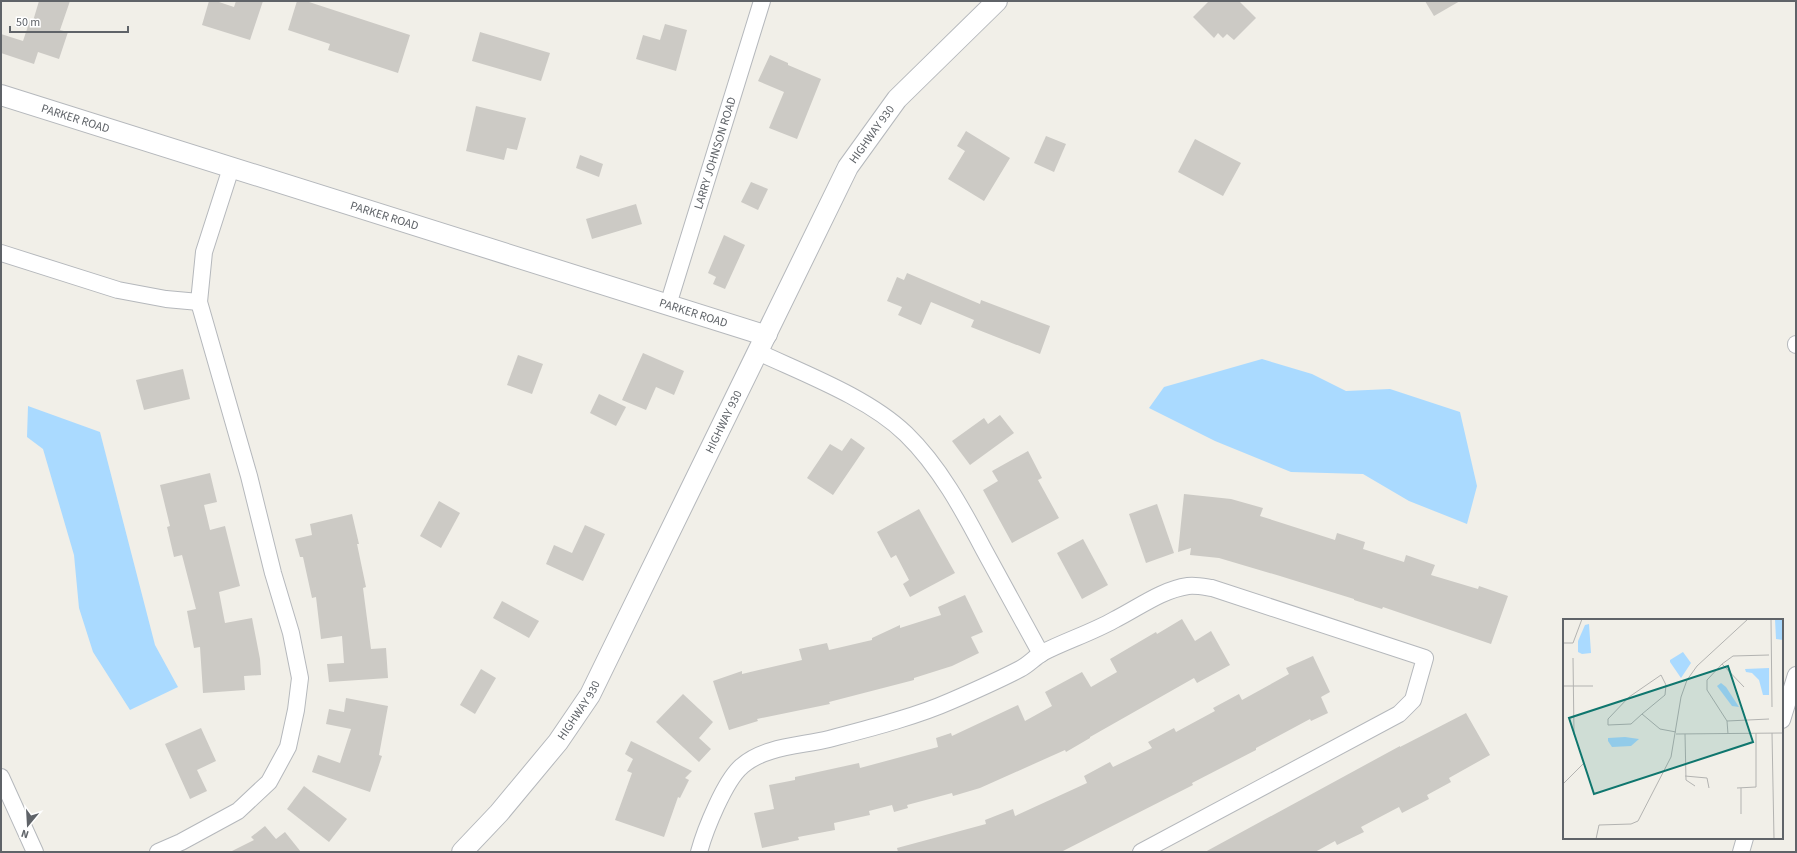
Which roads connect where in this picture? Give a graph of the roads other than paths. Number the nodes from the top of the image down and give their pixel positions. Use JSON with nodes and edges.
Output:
{"nodes":[{"id":1,"x":762,"y":1,"type":"edge"},
{"id":2,"x":997,"y":1,"type":"edge"},
{"id":3,"x":1,"y":96,"type":"edge"},
{"id":4,"x":231,"y":168,"type":"junction"},
{"id":5,"x":1,"y":253,"type":"edge"},
{"id":6,"x":199,"y":302,"type":"junction"},
{"id":7,"x":668,"y":305,"type":"junction"},
{"id":8,"x":767,"y":334,"type":"junction"},
{"id":9,"x":758,"y":352,"type":"junction"},
{"id":10,"x":1041,"y":654,"type":"junction"},
{"id":11,"x":1796,"y":675,"type":"edge"},
{"id":12,"x":1783,"y":717,"type":"edge"},
{"id":13,"x":1,"y":777,"type":"edge"},
{"id":14,"x":1745,"y":839,"type":"edge"},
{"id":15,"x":35,"y":852,"type":"edge"},
{"id":16,"x":158,"y":852,"type":"edge"},
{"id":17,"x":462,"y":852,"type":"edge"},
{"id":18,"x":699,"y":852,"type":"edge"},
{"id":19,"x":1141,"y":852,"type":"edge"},
{"id":20,"x":1741,"y":852,"type":"edge"}],
"edges":[{"from":1,"to":7,"type":"street","name":"LARRY JOHNSON ROAD"},
{"from":2,"to":8,"type":"street","name":"HIGHWAY 930"},
{"from":3,"to":4,"type":"street","name":"PARKER ROAD"},
{"from":4,"to":6,"type":"street"},
{"from":4,"to":7,"type":"street","name":"PARKER ROAD"},
{"from":5,"to":6,"type":"street"},
{"from":6,"to":16,"type":"street"},
{"from":7,"to":8,"type":"street","name":"PARKER ROAD"},
{"from":8,"to":9,"type":"street","name":"HIGHWAY 930"},
{"from":9,"to":10,"type":"street"},
{"from":9,"to":17,"type":"street","name":"HIGHWAY 930"},
{"from":10,"to":18,"type":"street"},
{"from":10,"to":19,"type":"street"},
{"from":11,"to":12,"type":"street"},
{"from":13,"to":15,"type":"street"},
{"from":14,"to":20,"type":"street"}]}
